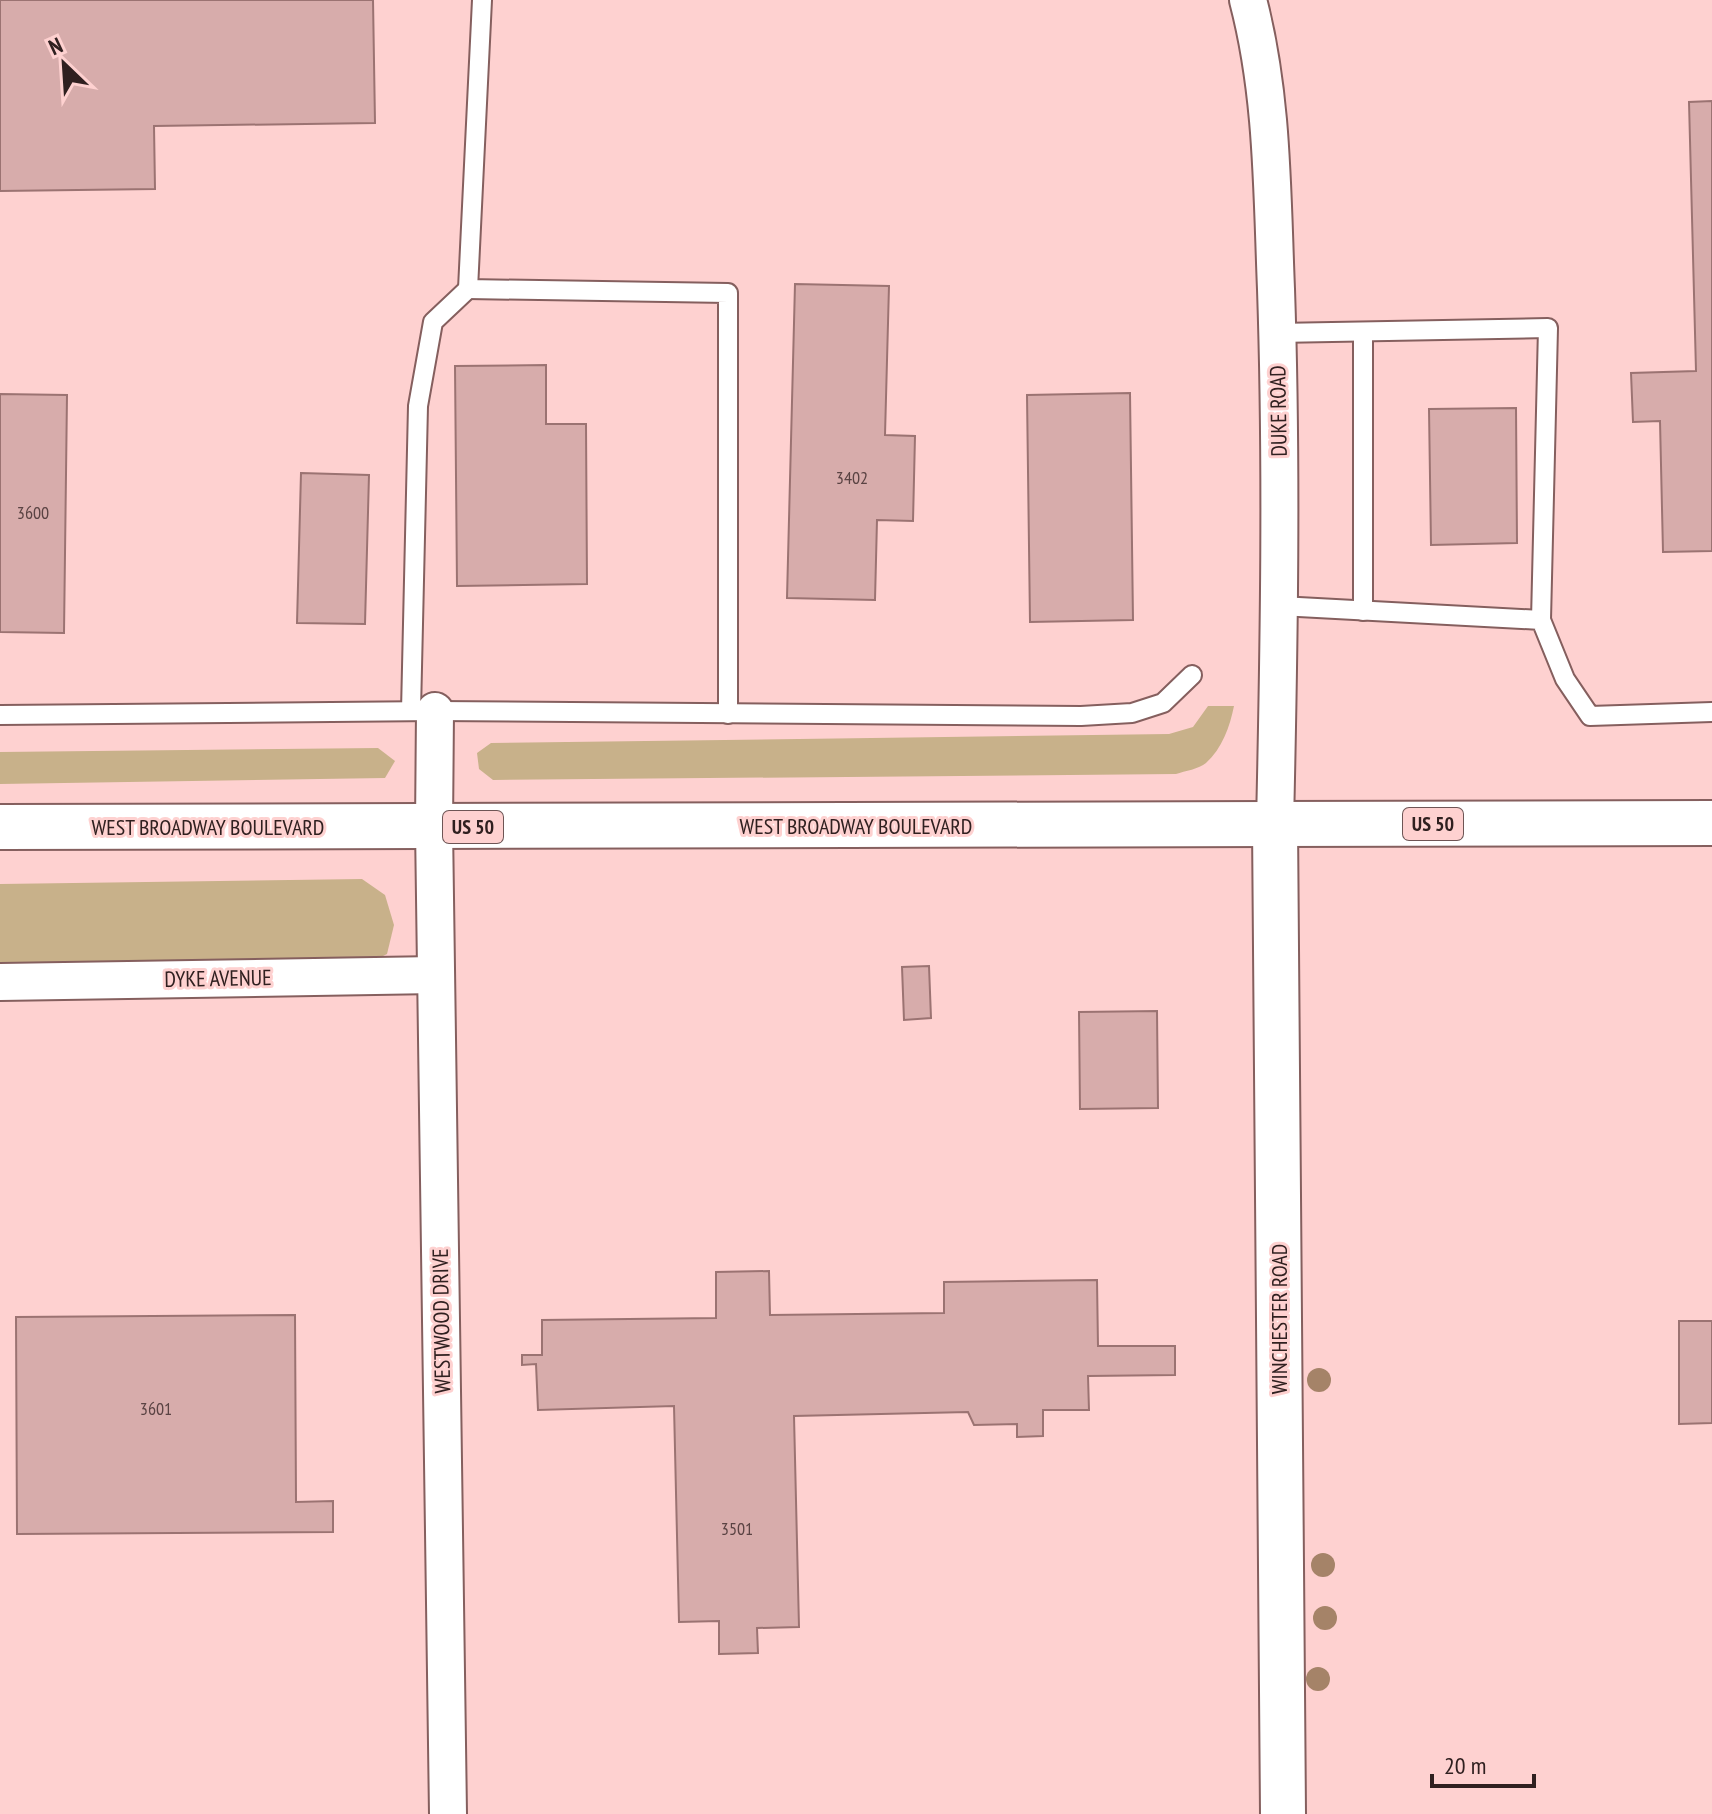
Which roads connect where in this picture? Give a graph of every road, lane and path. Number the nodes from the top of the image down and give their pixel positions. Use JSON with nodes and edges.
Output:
{"nodes":[{"id":1,"x":482,"y":0,"type":"edge"},
{"id":2,"x":1248,"y":0,"type":"edge"},
{"id":3,"x":468,"y":289,"type":"junction"},
{"id":4,"x":1363,"y":332,"type":"junction"},
{"id":5,"x":1277,"y":333,"type":"junction"},
{"id":6,"x":1280,"y":606,"type":"junction"},
{"id":7,"x":1363,"y":611,"type":"junction"},
{"id":8,"x":1541,"y":620,"type":"junction"},
{"id":9,"x":1192,"y":675,"type":"dead end"},
{"id":10,"x":423,"y":711,"type":"junction"},
{"id":11,"x":1712,"y":712,"type":"edge"},
{"id":12,"x":728,"y":714,"type":"junction"},
{"id":13,"x":0,"y":715,"type":"edge"},
{"id":14,"x":1712,"y":823,"type":"edge"},
{"id":15,"x":1275,"y":824,"type":"junction"},
{"id":16,"x":0,"y":827,"type":"edge"},
{"id":17,"x":434,"y":827,"type":"junction"},
{"id":18,"x":436,"y":975,"type":"junction"},
{"id":19,"x":0,"y":982,"type":"edge"},
{"id":20,"x":448,"y":1814,"type":"edge"},
{"id":21,"x":1283,"y":1814,"type":"edge"}],
"edges":[{"from":1,"to":3,"type":"lane"},
{"from":2,"to":5,"type":"street","name":"DUKE ROAD"},
{"from":3,"to":10,"type":"lane"},
{"from":3,"to":12,"type":"lane"},
{"from":4,"to":5,"type":"lane"},
{"from":4,"to":7,"type":"lane"},
{"from":4,"to":8,"type":"lane"},
{"from":5,"to":6,"type":"street","name":"DUKE ROAD"},
{"from":6,"to":7,"type":"lane"},
{"from":6,"to":15,"type":"street","name":"DUKE ROAD"},
{"from":7,"to":8,"type":"lane"},
{"from":8,"to":11,"type":"lane"},
{"from":9,"to":12,"type":"lane"},
{"from":10,"to":12,"type":"lane"},
{"from":10,"to":13,"type":"lane"},
{"from":10,"to":17,"type":"street","name":"WESTWOOD DRIVE"},
{"from":14,"to":15,"type":"main road","name":"WEST BROADWAY BOULEVARD","number":"US 50"},
{"from":15,"to":17,"type":"main road","name":"WEST BROADWAY BOULEVARD","number":"US 50"},
{"from":15,"to":21,"type":"main road","name":"WINCHESTER ROAD"},
{"from":16,"to":17,"type":"main road","name":"WEST BROADWAY BOULEVARD","number":"US 50"},
{"from":17,"to":18,"type":"street","name":"WESTWOOD DRIVE"},
{"from":18,"to":19,"type":"street","name":"DYKE AVENUE"},
{"from":18,"to":20,"type":"street","name":"WESTWOOD DRIVE"}]}
